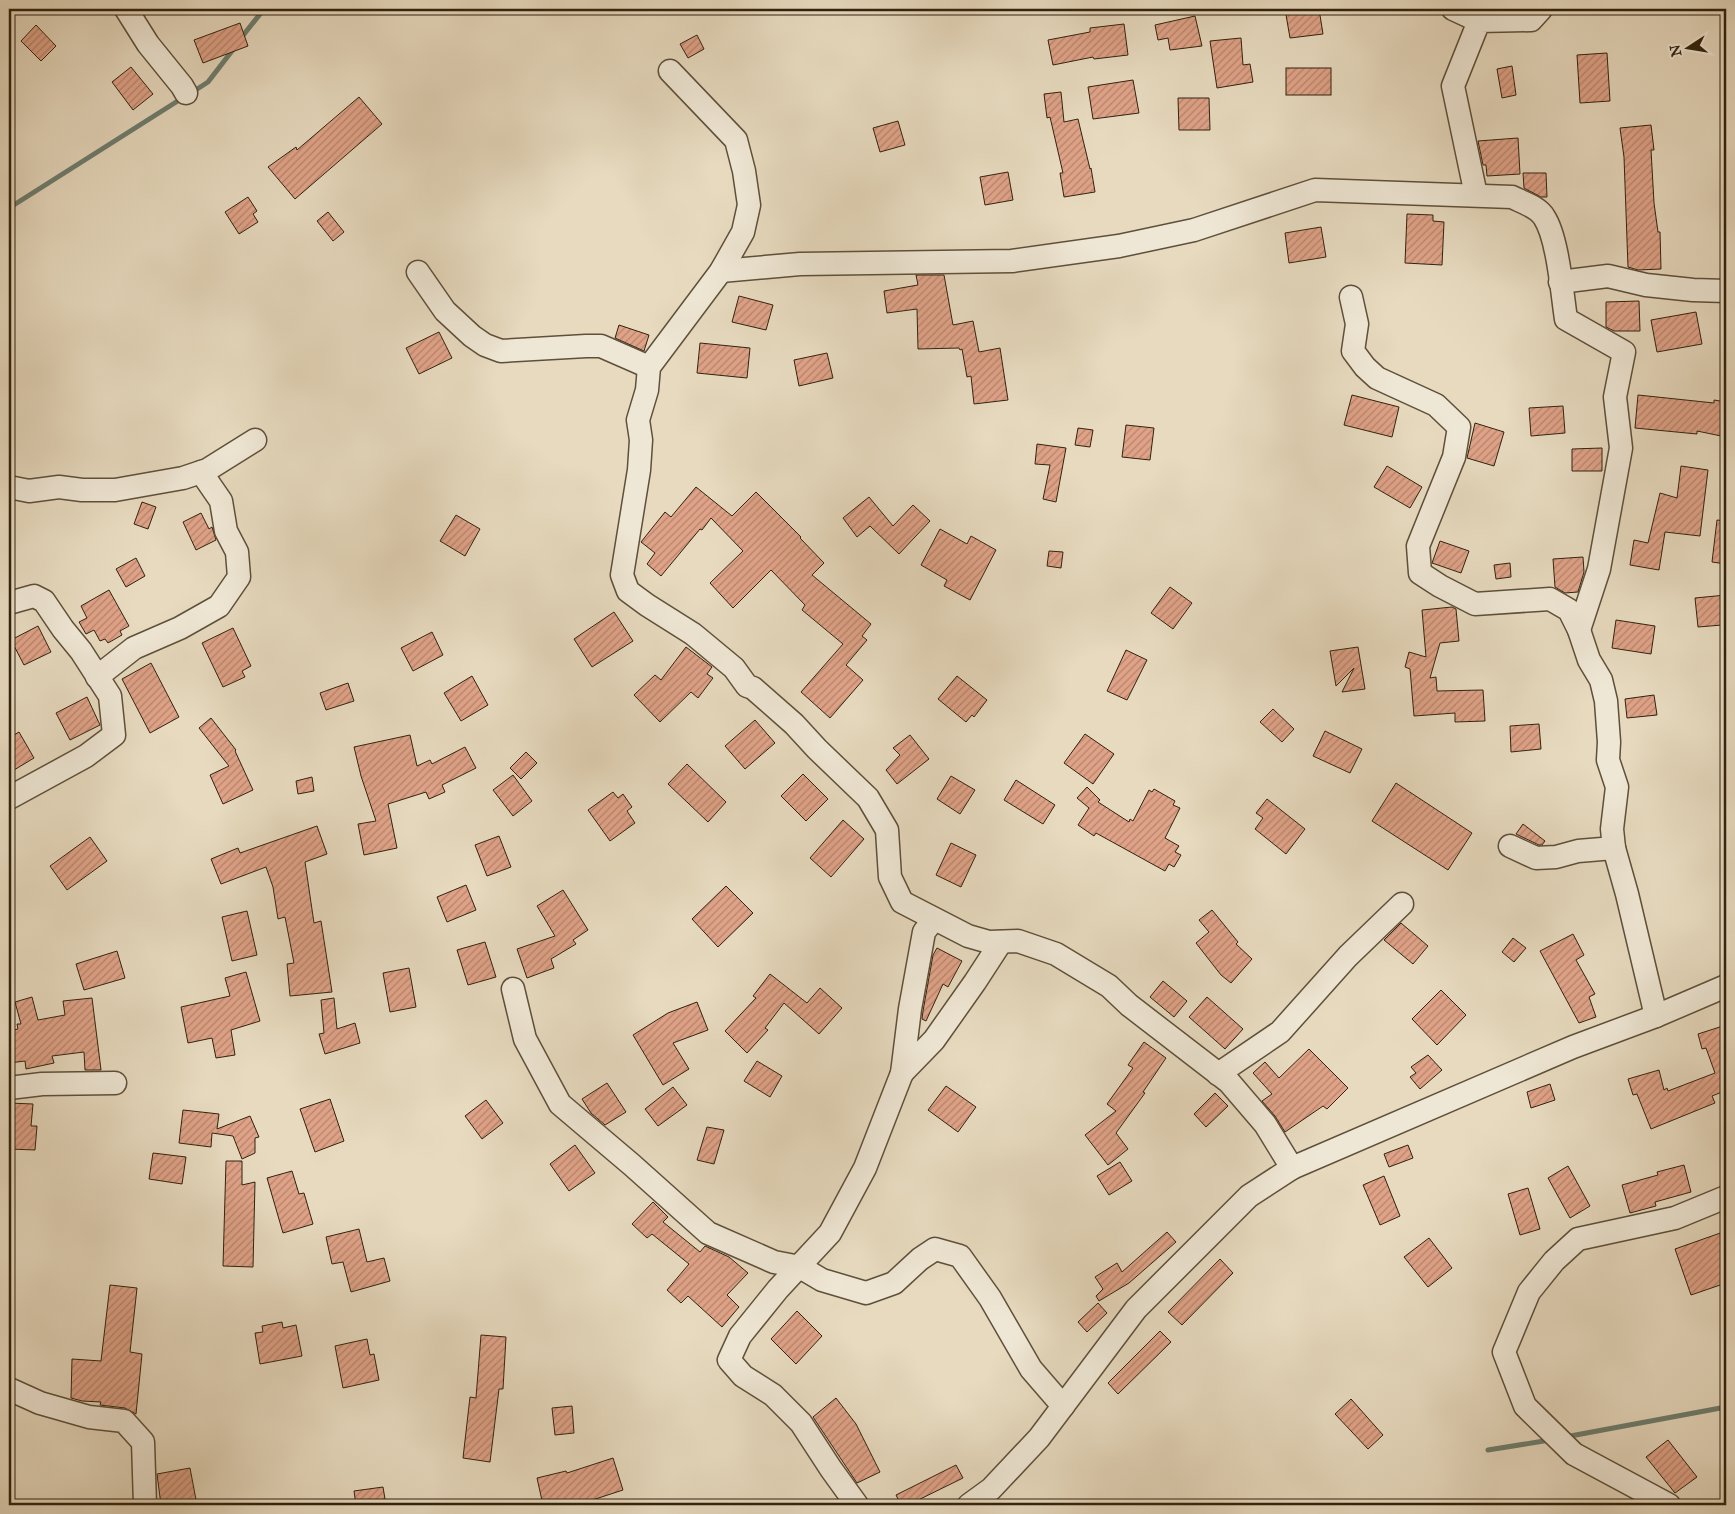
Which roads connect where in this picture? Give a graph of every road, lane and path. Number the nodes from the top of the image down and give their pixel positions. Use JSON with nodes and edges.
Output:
{"nodes":[{"id":1,"x":126,"y":9,"type":"edge"},
{"id":2,"x":1453,"y":9,"type":"edge"},
{"id":3,"x":1541,"y":9,"type":"edge"},
{"id":4,"x":1479,"y":21,"type":"junction"},
{"id":5,"x":670,"y":71,"type":"dead end"},
{"id":6,"x":186,"y":93,"type":"dead end"},
{"id":7,"x":1476,"y":195,"type":"junction"},
{"id":8,"x":721,"y":271,"type":"junction"},
{"id":9,"x":418,"y":272,"type":"dead end"},
{"id":10,"x":1560,"y":282,"type":"junction"},
{"id":11,"x":1726,"y":290,"type":"edge"},
{"id":12,"x":1351,"y":297,"type":"dead end"},
{"id":13,"x":649,"y":367,"type":"junction"},
{"id":14,"x":255,"y":440,"type":"dead end"},
{"id":15,"x":201,"y":472,"type":"junction"},
{"id":16,"x":9,"y":487,"type":"edge"},
{"id":17,"x":9,"y":603,"type":"edge"},
{"id":18,"x":1580,"y":630,"type":"junction"},
{"id":19,"x":98,"y":676,"type":"junction"},
{"id":20,"x":9,"y":798,"type":"edge"},
{"id":21,"x":1510,"y":846,"type":"dead end"},
{"id":22,"x":1614,"y":848,"type":"junction"},
{"id":23,"x":1402,"y":904,"type":"dead end"},
{"id":24,"x":934,"y":919,"type":"junction"},
{"id":25,"x":1001,"y":942,"type":"junction"},
{"id":26,"x":1726,"y":986,"type":"edge"},
{"id":27,"x":513,"y":989,"type":"dead end"},
{"id":28,"x":1656,"y":1016,"type":"junction"},
{"id":29,"x":902,"y":1073,"type":"junction"},
{"id":30,"x":1218,"y":1074,"type":"junction"},
{"id":31,"x":115,"y":1083,"type":"dead end"},
{"id":32,"x":9,"y":1088,"type":"edge"},
{"id":33,"x":1292,"y":1168,"type":"junction"},
{"id":34,"x":1726,"y":1196,"type":"edge"},
{"id":35,"x":800,"y":1267,"type":"junction"},
{"id":36,"x":9,"y":1389,"type":"edge"},
{"id":37,"x":1063,"y":1406,"type":"junction"},
{"id":38,"x":145,"y":1505,"type":"edge"},
{"id":39,"x":858,"y":1505,"type":"edge"},
{"id":40,"x":969,"y":1505,"type":"edge"},
{"id":41,"x":1669,"y":1505,"type":"edge"}],
"edges":[{"from":1,"to":6,"type":"street"},
{"from":2,"to":4,"type":"street"},
{"from":3,"to":4,"type":"street"},
{"from":4,"to":7,"type":"street"},
{"from":5,"to":8,"type":"street"},
{"from":7,"to":8,"type":"street"},
{"from":7,"to":10,"type":"street"},
{"from":8,"to":13,"type":"street"},
{"from":9,"to":13,"type":"street"},
{"from":10,"to":11,"type":"street"},
{"from":10,"to":18,"type":"street"},
{"from":12,"to":18,"type":"street"},
{"from":13,"to":24,"type":"street"},
{"from":14,"to":15,"type":"street"},
{"from":15,"to":16,"type":"street"},
{"from":15,"to":19,"type":"street"},
{"from":17,"to":19,"type":"street"},
{"from":18,"to":22,"type":"street"},
{"from":19,"to":20,"type":"street"},
{"from":21,"to":22,"type":"street"},
{"from":22,"to":28,"type":"street"},
{"from":23,"to":30,"type":"street"},
{"from":24,"to":25,"type":"street"},
{"from":24,"to":29,"type":"street"},
{"from":25,"to":29,"type":"street"},
{"from":25,"to":30,"type":"street"},
{"from":26,"to":28,"type":"street"},
{"from":27,"to":35,"type":"street"},
{"from":28,"to":33,"type":"street"},
{"from":29,"to":35,"type":"street"},
{"from":30,"to":33,"type":"street"},
{"from":31,"to":32,"type":"street"},
{"from":33,"to":37,"type":"street"},
{"from":34,"to":41,"type":"street"},
{"from":35,"to":37,"type":"street"},
{"from":35,"to":39,"type":"street"},
{"from":36,"to":38,"type":"street"},
{"from":37,"to":40,"type":"street"}]}
